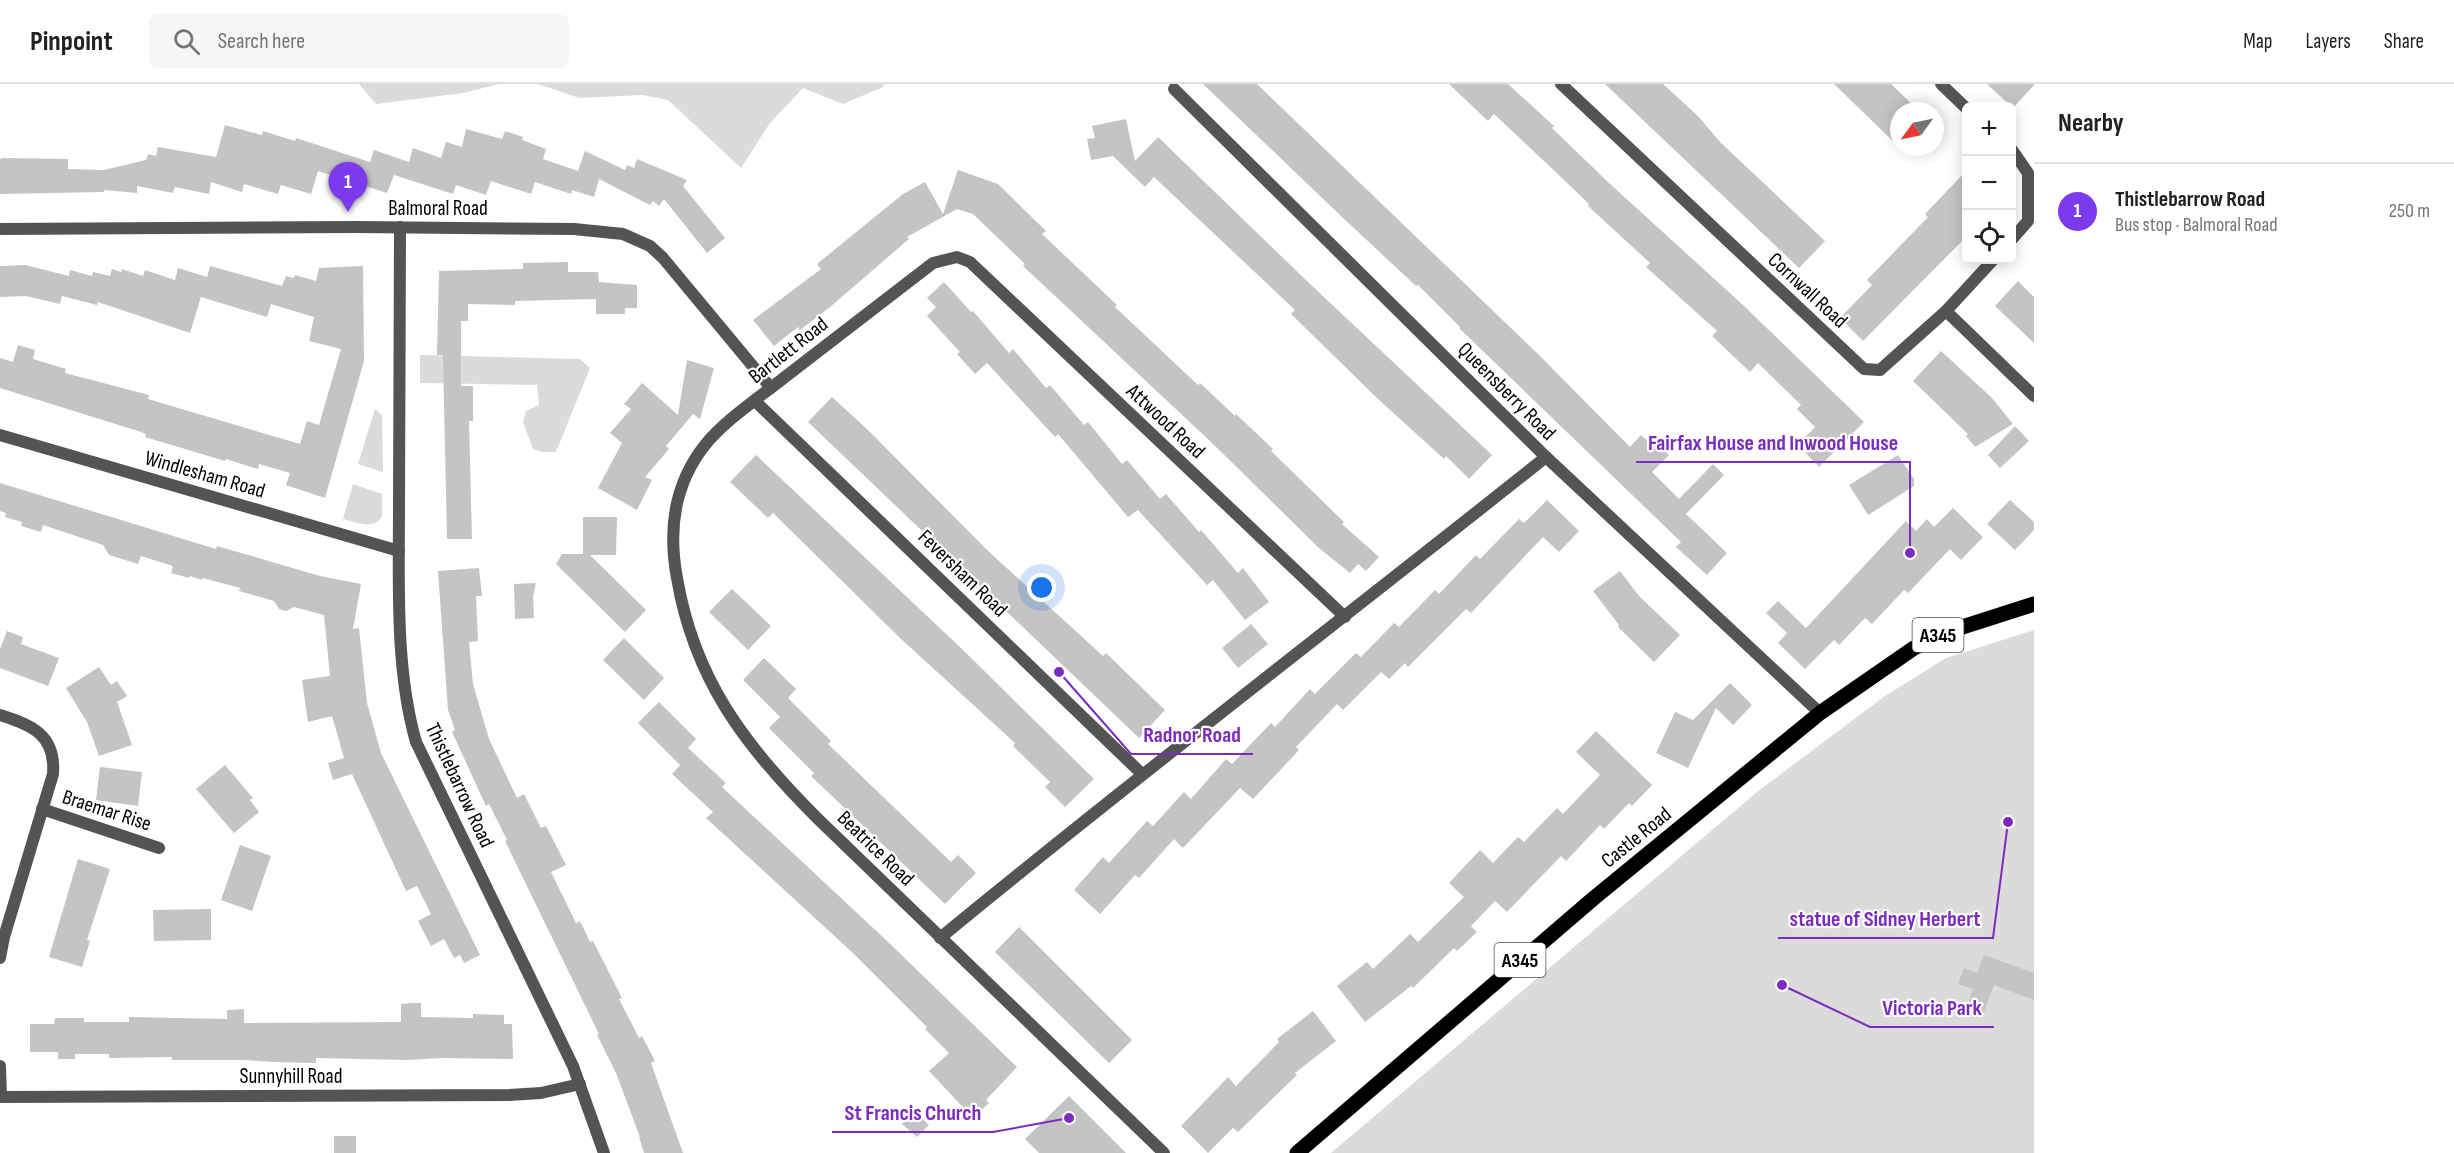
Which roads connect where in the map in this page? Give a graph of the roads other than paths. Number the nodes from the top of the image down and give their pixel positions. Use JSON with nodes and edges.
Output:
{"nodes":[{"id":1,"x":1561,"y":84,"type":"edge"},
{"id":2,"x":1941,"y":84,"type":"edge"},
{"id":3,"x":1174,"y":88,"type":"dead end"},
{"id":4,"x":1962,"y":104,"type":"edge"},
{"id":5,"x":2016,"y":156,"type":"edge"},
{"id":6,"x":400,"y":227,"type":"junction"},
{"id":7,"x":0,"y":229,"type":"edge"},
{"id":8,"x":2016,"y":234,"type":"edge"},
{"id":9,"x":957,"y":257,"type":"joint"},
{"id":10,"x":1989,"y":264,"type":"edge"},
{"id":11,"x":1946,"y":312,"type":"junction"},
{"id":12,"x":771,"y":388,"type":"junction"},
{"id":13,"x":2034,"y":396,"type":"edge"},
{"id":14,"x":756,"y":401,"type":"junction"},
{"id":15,"x":0,"y":435,"type":"edge"},
{"id":16,"x":1546,"y":457,"type":"junction"},
{"id":17,"x":676,"y":507,"type":"joint"},
{"id":18,"x":399,"y":551,"type":"junction"},
{"id":19,"x":2034,"y":604,"type":"edge"},
{"id":20,"x":1345,"y":617,"type":"junction"},
{"id":21,"x":1820,"y":713,"type":"junction"},
{"id":22,"x":0,"y":716,"type":"edge"},
{"id":23,"x":1143,"y":774,"type":"junction"},
{"id":24,"x":42,"y":810,"type":"junction"},
{"id":25,"x":159,"y":848,"type":"dead end"},
{"id":26,"x":940,"y":938,"type":"junction"},
{"id":27,"x":0,"y":958,"type":"edge"},
{"id":28,"x":0,"y":1066,"type":"edge"},
{"id":29,"x":580,"y":1084,"type":"junction"},
{"id":30,"x":0,"y":1097,"type":"edge"},
{"id":31,"x":604,"y":1153,"type":"edge"},
{"id":32,"x":1164,"y":1153,"type":"edge"},
{"id":33,"x":1297,"y":1153,"type":"edge"}],
"edges":[{"from":1,"to":11,"type":"street","name":"Cornwall Road"},
{"from":2,"to":4,"type":"street"},
{"from":3,"to":16,"type":"street","name":"Queensberry Road"},
{"from":5,"to":8,"type":"street"},
{"from":6,"to":7,"type":"street","name":"Balmoral Road"},
{"from":6,"to":12,"type":"street","name":"Balmoral Road"},
{"from":6,"to":18,"type":"street","name":"Thistlebarrow Road"},
{"from":9,"to":12,"type":"street","name":"Bartlett Road"},
{"from":9,"to":20,"type":"street","name":"Attwood Road"},
{"from":10,"to":11,"type":"street","name":"Cornwall Road"},
{"from":11,"to":13,"type":"street"},
{"from":12,"to":14,"type":"street","name":"Bartlett Road"},
{"from":14,"to":17,"type":"street","name":"Bartlett Road"},
{"from":14,"to":23,"type":"street","name":"Feversham Road"},
{"from":15,"to":18,"type":"street","name":"Windlesham Road"},
{"from":16,"to":20,"type":"street"},
{"from":16,"to":21,"type":"street","name":"Queensberry Road"},
{"from":17,"to":26,"type":"street","name":"Beatrice Road"},
{"from":18,"to":29,"type":"street","name":"Thistlebarrow Road"},
{"from":19,"to":21,"type":"main road","name":"Castle Road","number":"A345"},
{"from":20,"to":23,"type":"street"},
{"from":21,"to":33,"type":"main road","name":"Castle Road","number":"A345"},
{"from":22,"to":24,"type":"street","name":"Braemar Rise"},
{"from":23,"to":26,"type":"street"},
{"from":24,"to":25,"type":"street","name":"Braemar Rise"},
{"from":24,"to":27,"type":"street","name":"Braemar Rise"},
{"from":26,"to":32,"type":"street","name":"Beatrice Road"},
{"from":28,"to":30,"type":"street"},
{"from":29,"to":30,"type":"street","name":"Sunnyhill Road"},
{"from":29,"to":31,"type":"street","name":"Thistlebarrow Road"}]}
